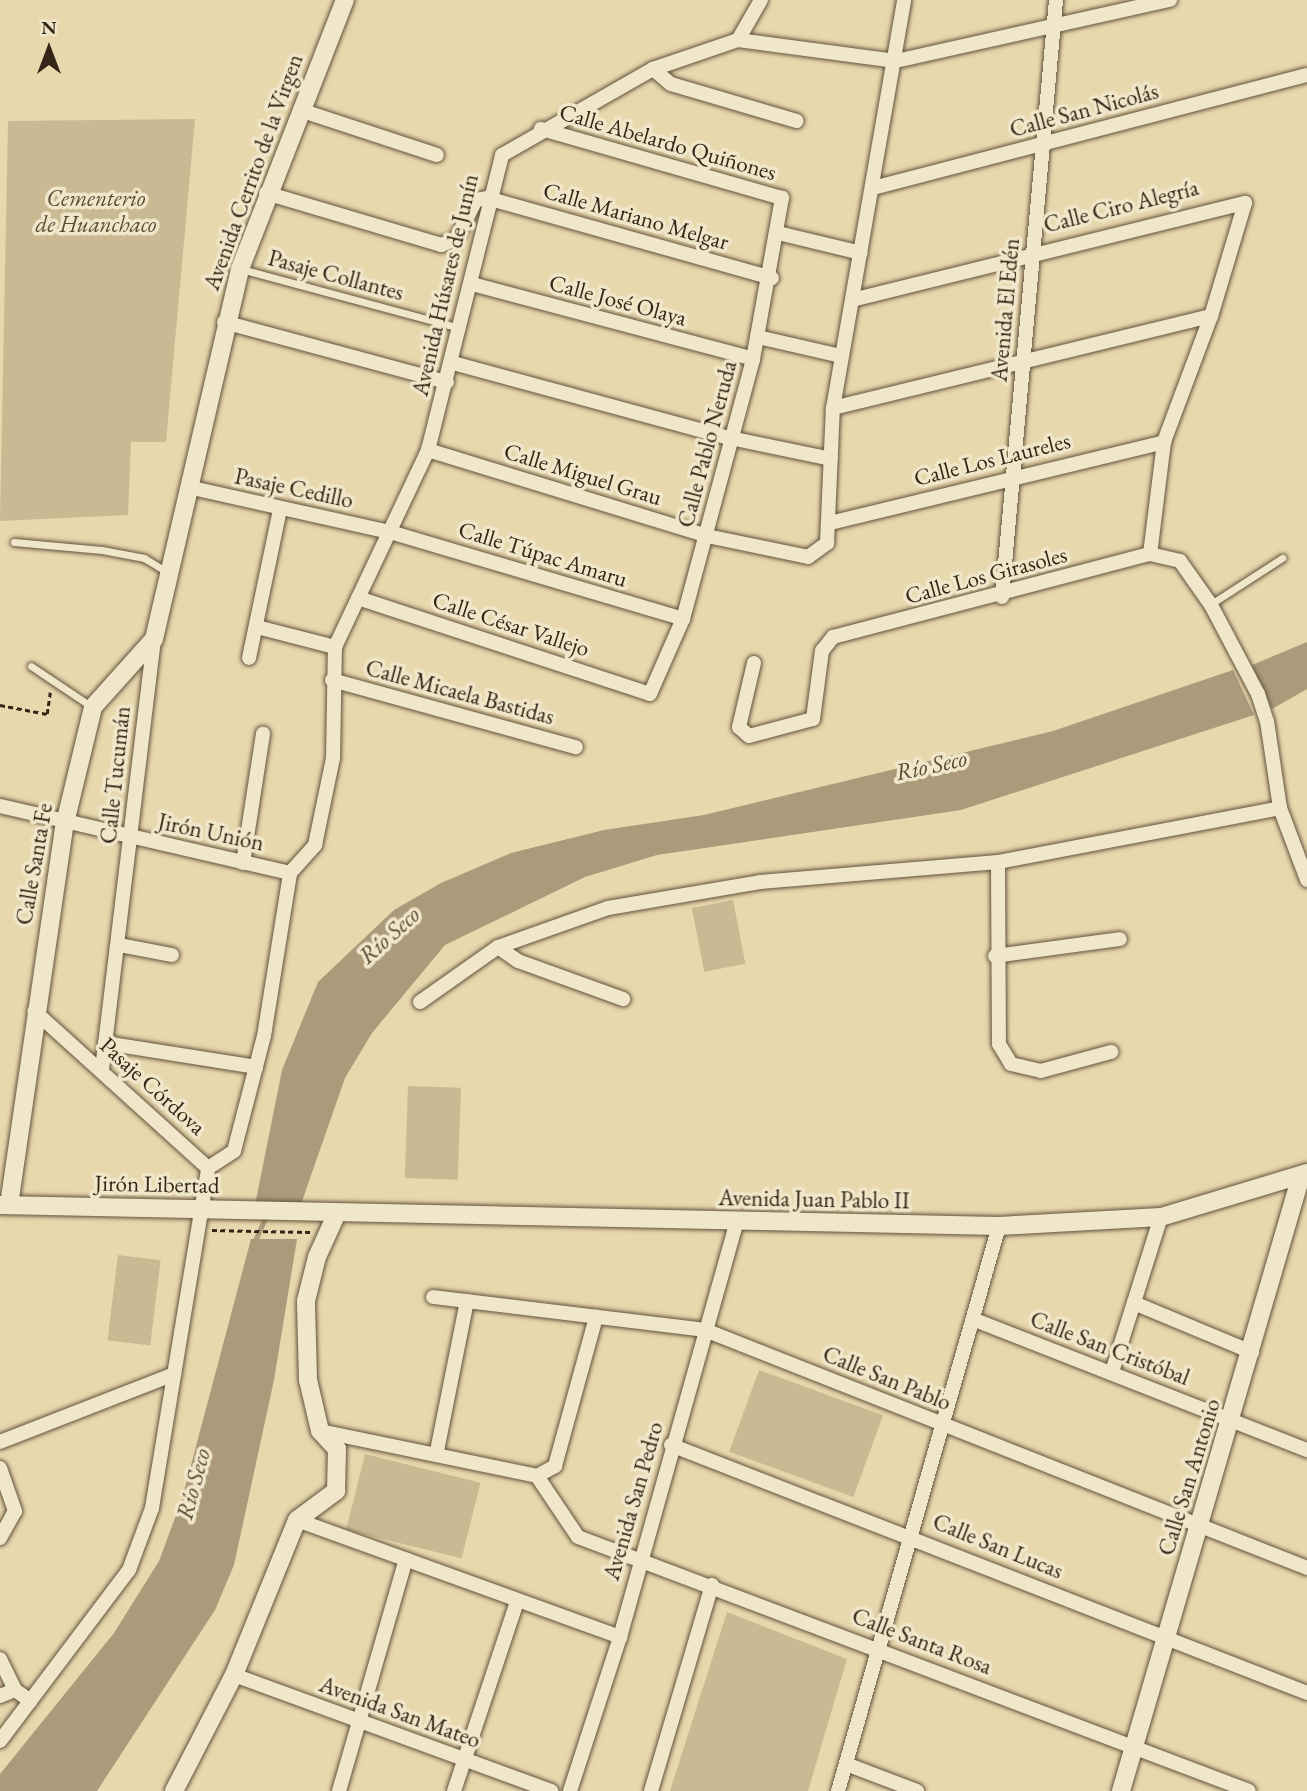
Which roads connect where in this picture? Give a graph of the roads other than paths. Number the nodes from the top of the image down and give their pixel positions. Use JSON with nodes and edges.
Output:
{"nodes":[{"id":1,"x":345,"y":0,"type":"edge"},
{"id":2,"x":761,"y":0,"type":"edge"},
{"id":3,"x":904,"y":0,"type":"edge"},
{"id":4,"x":1056,"y":0,"type":"edge"},
{"id":5,"x":1170,"y":0,"type":"edge"},
{"id":6,"x":1053,"y":28,"type":"junction"},
{"id":7,"x":738,"y":40,"type":"junction"},
{"id":8,"x":896,"y":61,"type":"junction"},
{"id":9,"x":653,"y":68,"type":"junction"},
{"id":10,"x":1307,"y":75,"type":"edge"},
{"id":11,"x":300,"y":110,"type":"junction"},
{"id":12,"x":797,"y":121,"type":"dead end"},
{"id":13,"x":541,"y":129,"type":"junction"},
{"id":14,"x":1043,"y":145,"type":"junction"},
{"id":15,"x":437,"y":155,"type":"dead end"},
{"id":16,"x":873,"y":188,"type":"junction"},
{"id":17,"x":266,"y":193,"type":"junction"},
{"id":18,"x":487,"y":198,"type":"junction"},
{"id":19,"x":782,"y":198,"type":"joint"},
{"id":20,"x":778,"y":233,"type":"junction"},
{"id":21,"x":1033,"y":251,"type":"junction"},
{"id":22,"x":861,"y":253,"type":"junction"},
{"id":23,"x":240,"y":269,"type":"junction"},
{"id":24,"x":772,"y":278,"type":"junction"},
{"id":25,"x":472,"y":284,"type":"junction"},
{"id":26,"x":852,"y":300,"type":"junction"},
{"id":27,"x":1211,"y":316,"type":"junction"},
{"id":28,"x":225,"y":323,"type":"junction"},
{"id":29,"x":462,"y":329,"type":"junction"},
{"id":30,"x":758,"y":337,"type":"junction"},
{"id":31,"x":841,"y":356,"type":"junction"},
{"id":32,"x":753,"y":359,"type":"junction"},
{"id":33,"x":453,"y":363,"type":"junction"},
{"id":34,"x":1023,"y":364,"type":"junction"},
{"id":35,"x":447,"y":382,"type":"junction"},
{"id":36,"x":832,"y":408,"type":"junction"},
{"id":37,"x":730,"y":438,"type":"junction"},
{"id":38,"x":1164,"y":442,"type":"junction"},
{"id":39,"x":428,"y":450,"type":"junction"},
{"id":40,"x":831,"y":459,"type":"junction"},
{"id":41,"x":1013,"y":477,"type":"junction"},
{"id":42,"x":188,"y":487,"type":"junction"},
{"id":43,"x":280,"y":510,"type":"junction"},
{"id":44,"x":830,"y":523,"type":"junction"},
{"id":45,"x":390,"y":532,"type":"junction"},
{"id":46,"x":707,"y":536,"type":"junction"},
{"id":47,"x":14,"y":542,"type":"dead end"},
{"id":48,"x":1150,"y":554,"type":"junction"},
{"id":49,"x":1282,"y":558,"type":"dead end"},
{"id":50,"x":168,"y":572,"type":"junction"},
{"id":51,"x":1002,"y":597,"type":"junction"},
{"id":52,"x":358,"y":598,"type":"junction"},
{"id":53,"x":1211,"y":605,"type":"junction"},
{"id":54,"x":683,"y":620,"type":"junction"},
{"id":55,"x":257,"y":627,"type":"junction"},
{"id":56,"x":154,"y":639,"type":"junction"},
{"id":57,"x":335,"y":647,"type":"junction"},
{"id":58,"x":249,"y":658,"type":"dead end"},
{"id":59,"x":754,"y":663,"type":"dead end"},
{"id":60,"x":31,"y":666,"type":"dead end"},
{"id":61,"x":332,"y":680,"type":"junction"},
{"id":62,"x":650,"y":694,"type":"joint"},
{"id":63,"x":93,"y":707,"type":"junction"},
{"id":64,"x":263,"y":734,"type":"dead end"},
{"id":65,"x":576,"y":747,"type":"dead end"},
{"id":66,"x":0,"y":806,"type":"edge"},
{"id":67,"x":1280,"y":808,"type":"junction"},
{"id":68,"x":65,"y":823,"type":"junction"},
{"id":69,"x":134,"y":838,"type":"junction"},
{"id":70,"x":998,"y":862,"type":"junction"},
{"id":71,"x":243,"y":863,"type":"junction"},
{"id":72,"x":290,"y":873,"type":"junction"},
{"id":73,"x":1306,"y":875,"type":"edge"},
{"id":74,"x":1120,"y":939,"type":"dead end"},
{"id":75,"x":119,"y":945,"type":"junction"},
{"id":76,"x":498,"y":947,"type":"junction"},
{"id":77,"x":173,"y":955,"type":"dead end"},
{"id":78,"x":995,"y":956,"type":"junction"},
{"id":79,"x":623,"y":999,"type":"dead end"},
{"id":80,"x":420,"y":1002,"type":"dead end"},
{"id":81,"x":34,"y":1011,"type":"junction"},
{"id":82,"x":106,"y":1043,"type":"junction"},
{"id":83,"x":1111,"y":1052,"type":"dead end"},
{"id":84,"x":256,"y":1067,"type":"junction"},
{"id":85,"x":102,"y":1069,"type":"junction"},
{"id":86,"x":208,"y":1168,"type":"junction"},
{"id":87,"x":1304,"y":1175,"type":"edge"},
{"id":88,"x":4,"y":1205,"type":"edge"},
{"id":89,"x":202,"y":1210,"type":"junction"},
{"id":90,"x":314,"y":1213,"type":"joint"},
{"id":91,"x":337,"y":1213,"type":"junction"},
{"id":92,"x":1161,"y":1217,"type":"junction"},
{"id":93,"x":737,"y":1222,"type":"junction"},
{"id":94,"x":999,"y":1226,"type":"junction"},
{"id":95,"x":433,"y":1297,"type":"dead end"},
{"id":96,"x":467,"y":1301,"type":"junction"},
{"id":97,"x":1134,"y":1303,"type":"junction"},
{"id":98,"x":596,"y":1317,"type":"junction"},
{"id":99,"x":975,"y":1320,"type":"junction"},
{"id":100,"x":705,"y":1330,"type":"junction"},
{"id":101,"x":1252,"y":1352,"type":"junction"},
{"id":102,"x":1112,"y":1373,"type":"junction"},
{"id":103,"x":174,"y":1374,"type":"junction"},
{"id":104,"x":1232,"y":1420,"type":"junction"},
{"id":105,"x":944,"y":1425,"type":"junction"},
{"id":106,"x":320,"y":1431,"type":"junction"},
{"id":107,"x":0,"y":1442,"type":"edge"},
{"id":108,"x":671,"y":1445,"type":"junction"},
{"id":109,"x":1307,"y":1450,"type":"edge"},
{"id":110,"x":437,"y":1451,"type":"junction"},
{"id":111,"x":0,"y":1468,"type":"edge"},
{"id":112,"x":537,"y":1476,"type":"junction"},
{"id":113,"x":297,"y":1520,"type":"junction"},
{"id":114,"x":1200,"y":1526,"type":"junction"},
{"id":115,"x":911,"y":1535,"type":"junction"},
{"id":116,"x":0,"y":1538,"type":"edge"},
{"id":117,"x":638,"y":1557,"type":"junction"},
{"id":118,"x":406,"y":1559,"type":"junction"},
{"id":119,"x":1307,"y":1568,"type":"edge"},
{"id":120,"x":712,"y":1585,"type":"junction"},
{"id":121,"x":517,"y":1602,"type":"junction"},
{"id":122,"x":620,"y":1637,"type":"junction"},
{"id":123,"x":1166,"y":1637,"type":"junction"},
{"id":124,"x":879,"y":1649,"type":"junction"},
{"id":125,"x":0,"y":1659,"type":"edge"},
{"id":126,"x":234,"y":1675,"type":"junction"},
{"id":127,"x":15,"y":1690,"type":"junction"},
{"id":128,"x":1307,"y":1693,"type":"edge"},
{"id":129,"x":0,"y":1696,"type":"edge"},
{"id":130,"x":31,"y":1701,"type":"junction"},
{"id":131,"x":358,"y":1720,"type":"junction"},
{"id":132,"x":0,"y":1741,"type":"edge"},
{"id":133,"x":1135,"y":1747,"type":"junction"},
{"id":134,"x":463,"y":1759,"type":"junction"},
{"id":135,"x":846,"y":1764,"type":"junction"},
{"id":136,"x":174,"y":1791,"type":"edge"},
{"id":137,"x":339,"y":1791,"type":"edge"},
{"id":138,"x":454,"y":1791,"type":"edge"},
{"id":139,"x":551,"y":1791,"type":"edge"},
{"id":140,"x":570,"y":1791,"type":"edge"},
{"id":141,"x":651,"y":1791,"type":"edge"},
{"id":142,"x":838,"y":1791,"type":"edge"},
{"id":143,"x":917,"y":1791,"type":"edge"},
{"id":144,"x":1121,"y":1791,"type":"edge"},
{"id":145,"x":1249,"y":1791,"type":"edge"}],
"edges":[{"from":1,"to":11,"type":"street","name":"Avenida Cerrito de la Virgen"},
{"from":2,"to":7,"type":"street"},
{"from":3,"to":8,"type":"street"},
{"from":4,"to":6,"type":"street","name":"Avenida El Edén"},
{"from":5,"to":6,"type":"street","name":"Avenida Húsares de Junín"},
{"from":6,"to":8,"type":"street","name":"Avenida Húsares de Junín"},
{"from":6,"to":14,"type":"street","name":"Avenida El Edén"},
{"from":7,"to":8,"type":"street","name":"Avenida Húsares de Junín"},
{"from":7,"to":9,"type":"street","name":"Avenida Húsares de Junín"},
{"from":8,"to":16,"type":"street"},
{"from":9,"to":12,"type":"street"},
{"from":9,"to":13,"type":"street","name":"Avenida Húsares de Junín"},
{"from":10,"to":14,"type":"street","name":"Calle San Nicolás"},
{"from":11,"to":15,"type":"street"},
{"from":11,"to":17,"type":"street","name":"Avenida Cerrito de la Virgen"},
{"from":13,"to":18,"type":"street","name":"Avenida Húsares de Junín"},
{"from":13,"to":19,"type":"street","name":"Calle Abelardo Quiñones"},
{"from":14,"to":16,"type":"street","name":"Calle San Nicolás"},
{"from":14,"to":21,"type":"street","name":"Avenida El Edén"},
{"from":16,"to":22,"type":"street"},
{"from":17,"to":18,"type":"street"},
{"from":17,"to":23,"type":"street","name":"Avenida Cerrito de la Virgen"},
{"from":18,"to":24,"type":"street","name":"Calle Mariano Melgar"},
{"from":18,"to":25,"type":"street","name":"Avenida Húsares de Junín"},
{"from":19,"to":20,"type":"street","name":"Calle Pablo Neruda"},
{"from":20,"to":22,"type":"street"},
{"from":20,"to":24,"type":"street","name":"Calle Pablo Neruda"},
{"from":21,"to":26,"type":"street","name":"Calle Ciro Alegría"},
{"from":21,"to":27,"type":"street","name":"Calle Ciro Alegría"},
{"from":21,"to":34,"type":"street","name":"Avenida El Edén"},
{"from":22,"to":26,"type":"street"},
{"from":23,"to":28,"type":"street","name":"Avenida Cerrito de la Virgen"},
{"from":23,"to":29,"type":"lane","name":"Pasaje Collantes"},
{"from":24,"to":30,"type":"street","name":"Calle Pablo Neruda"},
{"from":25,"to":29,"type":"street","name":"Avenida Húsares de Junín"},
{"from":25,"to":32,"type":"street","name":"Calle José Olaya"},
{"from":26,"to":31,"type":"street"},
{"from":27,"to":34,"type":"street"},
{"from":27,"to":38,"type":"street"},
{"from":28,"to":35,"type":"street"},
{"from":28,"to":42,"type":"street","name":"Avenida Cerrito de la Virgen"},
{"from":29,"to":33,"type":"street","name":"Avenida Húsares de Junín"},
{"from":30,"to":31,"type":"street"},
{"from":30,"to":32,"type":"street","name":"Calle Pablo Neruda"},
{"from":31,"to":36,"type":"street"},
{"from":32,"to":37,"type":"street","name":"Calle Pablo Neruda"},
{"from":33,"to":35,"type":"street","name":"Avenida Húsares de Junín"},
{"from":33,"to":37,"type":"street"},
{"from":34,"to":36,"type":"street"},
{"from":34,"to":41,"type":"street","name":"Avenida El Edén"},
{"from":35,"to":39,"type":"street","name":"Avenida Húsares de Junín"},
{"from":36,"to":40,"type":"street"},
{"from":37,"to":40,"type":"street"},
{"from":37,"to":46,"type":"street","name":"Calle Pablo Neruda"},
{"from":38,"to":41,"type":"street","name":"Calle Los Laureles"},
{"from":38,"to":48,"type":"street"},
{"from":39,"to":45,"type":"street","name":"Avenida Húsares de Junín"},
{"from":39,"to":46,"type":"street","name":"Calle Miguel Grau"},
{"from":40,"to":44,"type":"street"},
{"from":41,"to":44,"type":"street","name":"Calle Los Laureles"},
{"from":41,"to":51,"type":"street","name":"Avenida El Edén"},
{"from":42,"to":43,"type":"street","name":"Pasaje Cedillo"},
{"from":42,"to":50,"type":"street","name":"Calle Tucumán"},
{"from":43,"to":45,"type":"street","name":"Pasaje Cedillo"},
{"from":43,"to":55,"type":"street"},
{"from":44,"to":46,"type":"street","name":"Calle Miguel Grau"},
{"from":45,"to":52,"type":"street","name":"Avenida Húsares de Junín"},
{"from":45,"to":54,"type":"street","name":"Calle Túpac Amaru"},
{"from":46,"to":54,"type":"street","name":"Calle Pablo Neruda"},
{"from":47,"to":50,"type":"lane"},
{"from":48,"to":51,"type":"street","name":"Calle Los Girasoles"},
{"from":48,"to":53,"type":"street"},
{"from":49,"to":53,"type":"lane"},
{"from":50,"to":56,"type":"street","name":"Calle Tucumán"},
{"from":51,"to":59,"type":"street","name":"Calle Los Girasoles"},
{"from":52,"to":57,"type":"street","name":"Avenida Húsares de Junín"},
{"from":52,"to":62,"type":"street","name":"Calle César Vallejo"},
{"from":53,"to":67,"type":"street"},
{"from":54,"to":62,"type":"street","name":"Calle Pablo Neruda"},
{"from":55,"to":57,"type":"street"},
{"from":55,"to":58,"type":"street"},
{"from":56,"to":63,"type":"street","name":"Calle Santa Fe"},
{"from":56,"to":69,"type":"street","name":"Calle Tucumán"},
{"from":57,"to":61,"type":"street","name":"Avenida Húsares de Junín"},
{"from":60,"to":63,"type":"lane"},
{"from":61,"to":65,"type":"street","name":"Calle Micaela Bastidas"},
{"from":61,"to":72,"type":"street","name":"Avenida Húsares de Junín"},
{"from":63,"to":68,"type":"street","name":"Calle Santa Fe"},
{"from":64,"to":71,"type":"street"},
{"from":66,"to":68,"type":"street","name":"Jirón Unión"},
{"from":67,"to":70,"type":"street"},
{"from":67,"to":73,"type":"street"},
{"from":68,"to":69,"type":"street","name":"Jirón Unión"},
{"from":68,"to":81,"type":"street","name":"Calle Santa Fe"},
{"from":69,"to":71,"type":"street","name":"Jirón Unión"},
{"from":69,"to":75,"type":"street","name":"Calle Tucumán"},
{"from":70,"to":76,"type":"street"},
{"from":70,"to":78,"type":"street"},
{"from":71,"to":72,"type":"street","name":"Jirón Unión"},
{"from":72,"to":84,"type":"street"},
{"from":74,"to":78,"type":"street"},
{"from":75,"to":77,"type":"street"},
{"from":75,"to":82,"type":"street","name":"Calle Tucumán"},
{"from":76,"to":79,"type":"street"},
{"from":76,"to":80,"type":"street"},
{"from":78,"to":83,"type":"street"},
{"from":81,"to":85,"type":"street","name":"Pasaje Córdova"},
{"from":81,"to":88,"type":"street","name":"Calle Santa Fe"},
{"from":82,"to":84,"type":"street"},
{"from":82,"to":85,"type":"street","name":"Calle Tucumán"},
{"from":84,"to":86,"type":"street"},
{"from":85,"to":86,"type":"street","name":"Pasaje Córdova"},
{"from":86,"to":89,"type":"street","name":"Pasaje Córdova"},
{"from":87,"to":92,"type":"street","name":"Avenida Juan Pablo II"},
{"from":87,"to":101,"type":"street","name":"Calle San Antonio"},
{"from":88,"to":89,"type":"street","name":"Jirón Libertad"},
{"from":89,"to":90,"type":"street","name":"Jirón Libertad"},
{"from":89,"to":103,"type":"street","name":"Pasaje Córdova"},
{"from":90,"to":91,"type":"street","name":"Avenida Juan Pablo II"},
{"from":91,"to":93,"type":"street","name":"Avenida Juan Pablo II"},
{"from":91,"to":106,"type":"street"},
{"from":92,"to":94,"type":"street","name":"Avenida Juan Pablo II"},
{"from":92,"to":97,"type":"street"},
{"from":93,"to":94,"type":"street","name":"Avenida Juan Pablo II"},
{"from":93,"to":100,"type":"street","name":"Avenida San Pedro"},
{"from":94,"to":99,"type":"street"},
{"from":95,"to":96,"type":"street","name":"Calle San Pablo"},
{"from":96,"to":98,"type":"street","name":"Calle San Pablo"},
{"from":96,"to":110,"type":"street"},
{"from":97,"to":101,"type":"street"},
{"from":97,"to":102,"type":"street"},
{"from":98,"to":100,"type":"street","name":"Calle San Pablo"},
{"from":98,"to":112,"type":"street"},
{"from":99,"to":102,"type":"street","name":"Calle San Cristóbal"},
{"from":99,"to":105,"type":"street"},
{"from":100,"to":105,"type":"street","name":"Calle San Pablo"},
{"from":100,"to":108,"type":"street","name":"Avenida San Pedro"},
{"from":101,"to":104,"type":"street","name":"Calle San Antonio"},
{"from":102,"to":104,"type":"street","name":"Calle San Cristóbal"},
{"from":103,"to":107,"type":"street"},
{"from":103,"to":130,"type":"street","name":"Pasaje Córdova"},
{"from":104,"to":109,"type":"street","name":"Calle San Cristóbal"},
{"from":104,"to":114,"type":"street","name":"Calle San Antonio"},
{"from":105,"to":114,"type":"street","name":"Calle San Pablo"},
{"from":105,"to":115,"type":"street"},
{"from":106,"to":110,"type":"street"},
{"from":106,"to":113,"type":"street"},
{"from":108,"to":115,"type":"street","name":"Calle San Lucas"},
{"from":108,"to":117,"type":"street","name":"Avenida San Pedro"},
{"from":110,"to":112,"type":"street"},
{"from":111,"to":116,"type":"street"},
{"from":112,"to":117,"type":"street","name":"Calle Santa Rosa"},
{"from":113,"to":118,"type":"street"},
{"from":113,"to":126,"type":"street"},
{"from":114,"to":119,"type":"street","name":"Calle San Pablo"},
{"from":114,"to":123,"type":"street","name":"Calle San Antonio"},
{"from":115,"to":123,"type":"street","name":"Calle San Lucas"},
{"from":115,"to":124,"type":"street"},
{"from":117,"to":120,"type":"street","name":"Calle Santa Rosa"},
{"from":117,"to":122,"type":"street","name":"Avenida San Pedro"},
{"from":118,"to":121,"type":"street"},
{"from":118,"to":131,"type":"street"},
{"from":120,"to":124,"type":"street","name":"Calle Santa Rosa"},
{"from":120,"to":141,"type":"street"},
{"from":121,"to":122,"type":"street"},
{"from":121,"to":134,"type":"street"},
{"from":122,"to":140,"type":"street","name":"Avenida San Pedro"},
{"from":123,"to":128,"type":"street","name":"Calle San Lucas"},
{"from":123,"to":133,"type":"street","name":"Calle San Antonio"},
{"from":124,"to":133,"type":"street","name":"Calle Santa Rosa"},
{"from":124,"to":135,"type":"street"},
{"from":125,"to":127,"type":"street"},
{"from":126,"to":131,"type":"street","name":"Avenida San Mateo"},
{"from":126,"to":136,"type":"street"},
{"from":127,"to":129,"type":"street"},
{"from":127,"to":130,"type":"street"},
{"from":130,"to":132,"type":"street","name":"Pasaje Córdova"},
{"from":131,"to":134,"type":"street","name":"Avenida San Mateo"},
{"from":131,"to":137,"type":"street"},
{"from":133,"to":144,"type":"street","name":"Calle San Antonio"},
{"from":133,"to":145,"type":"street","name":"Calle Santa Rosa"},
{"from":134,"to":138,"type":"street"},
{"from":134,"to":139,"type":"street","name":"Avenida San Mateo"},
{"from":135,"to":142,"type":"street"},
{"from":135,"to":143,"type":"street"}]}
